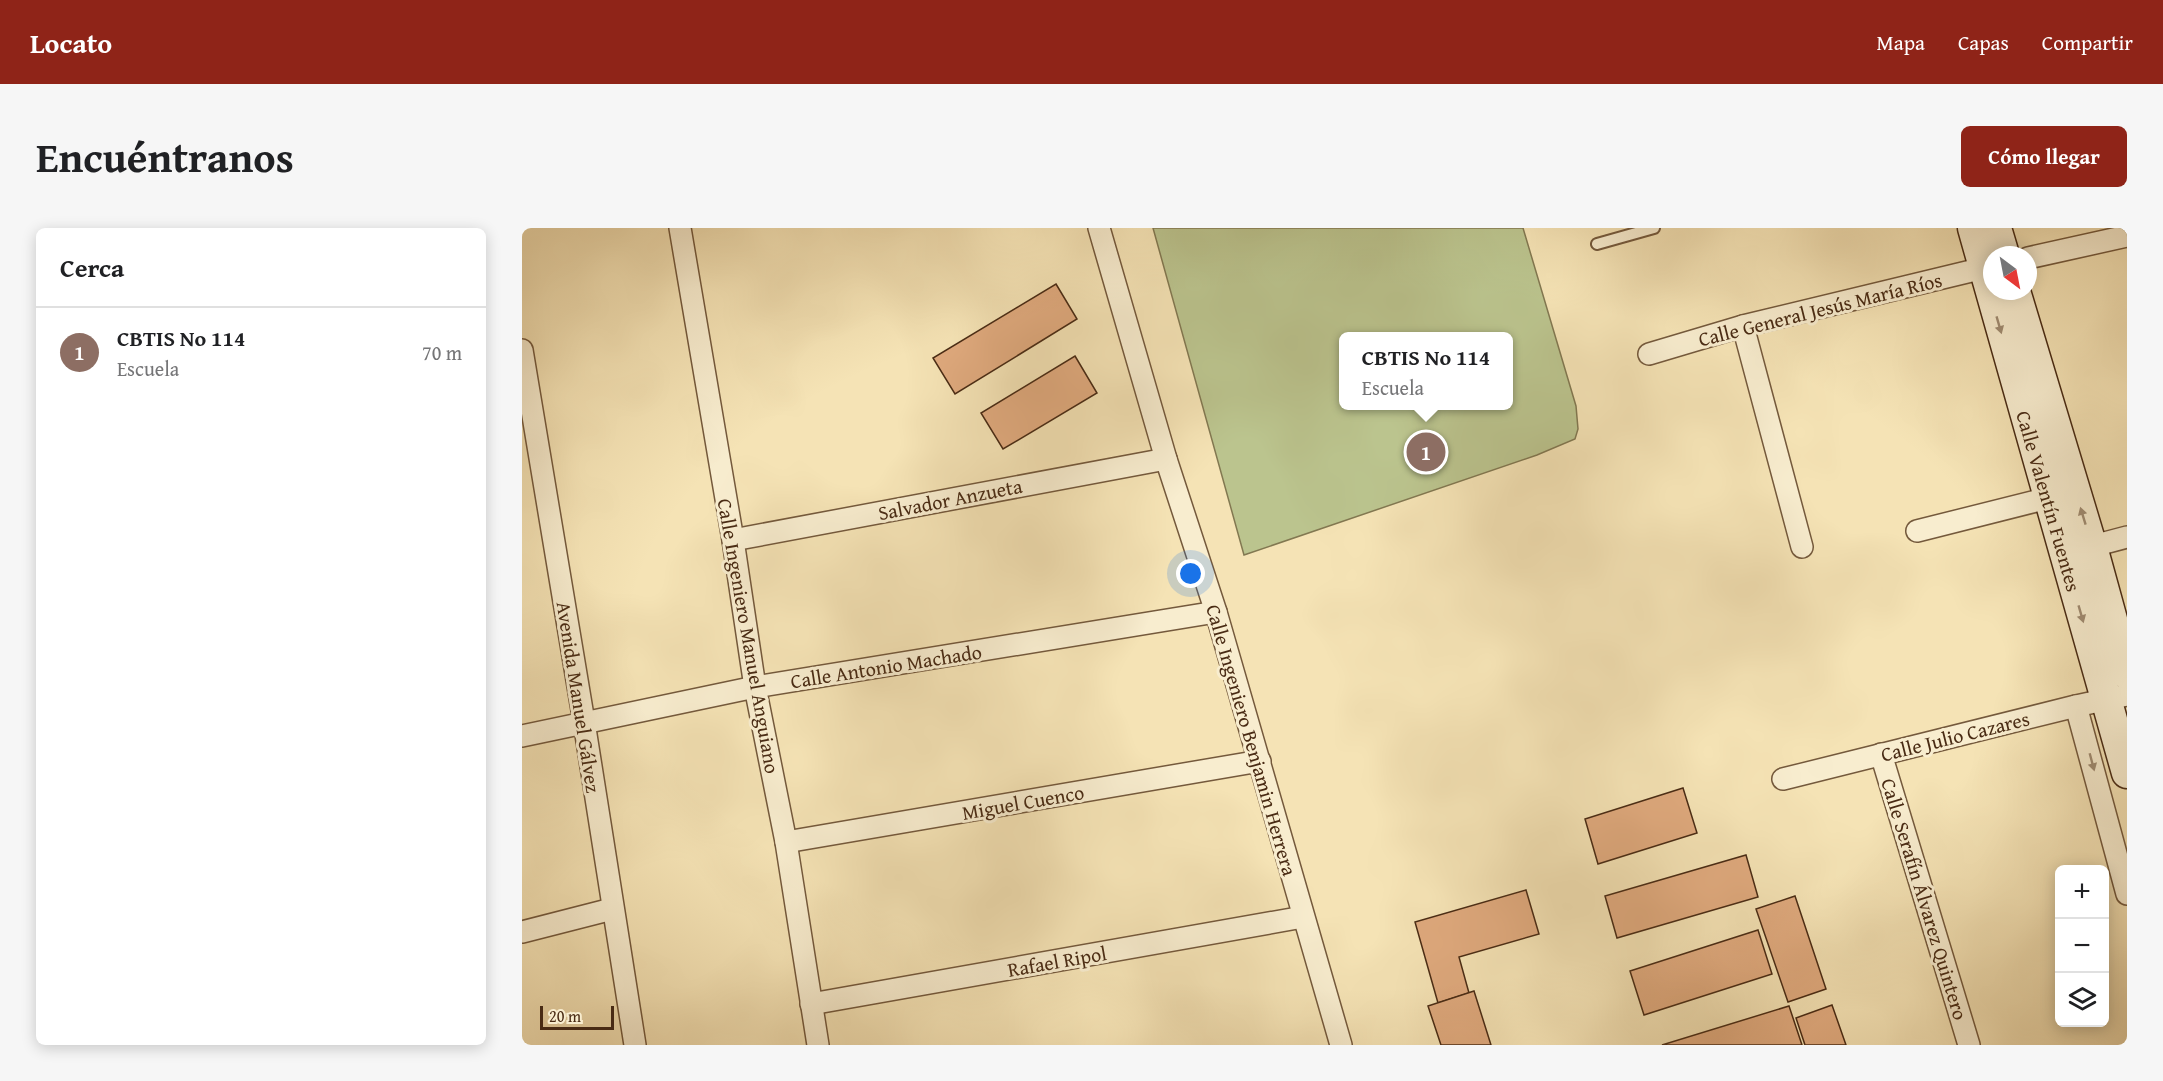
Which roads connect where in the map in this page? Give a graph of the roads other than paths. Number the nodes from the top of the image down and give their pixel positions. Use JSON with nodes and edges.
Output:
{"nodes":[{"id":1,"x":680,"y":228,"type":"edge"},
{"id":2,"x":1099,"y":228,"type":"edge"},
{"id":3,"x":1654,"y":228,"type":"edge"},
{"id":4,"x":1973,"y":228,"type":"edge"},
{"id":5,"x":1996,"y":228,"type":"edge"},
{"id":6,"x":2127,"y":236,"type":"edge"},
{"id":7,"x":1597,"y":244,"type":"dead end"},
{"id":8,"x":1983,"y":246,"type":"edge"},
{"id":9,"x":1994,"y":246,"type":"edge"},
{"id":10,"x":2037,"y":256,"type":"edge"},
{"id":11,"x":1983,"y":266,"type":"edge"},
{"id":12,"x":2002,"y":300,"type":"edge"},
{"id":13,"x":2016,"y":300,"type":"edge"},
{"id":14,"x":1743,"y":326,"type":"junction"},
{"id":15,"x":522,"y":350,"type":"edge"},
{"id":16,"x":1649,"y":354,"type":"dead end"},
{"id":17,"x":1166,"y":459,"type":"junction"},
{"id":18,"x":2048,"y":498,"type":"junction"},
{"id":19,"x":1917,"y":531,"type":"dead end"},
{"id":20,"x":2127,"y":537,"type":"edge"},
{"id":21,"x":733,"y":540,"type":"junction"},
{"id":22,"x":1802,"y":547,"type":"dead end"},
{"id":23,"x":2078,"y":550,"type":"junction"},
{"id":24,"x":1216,"y":612,"type":"junction"},
{"id":25,"x":2127,"y":674,"type":"edge"},
{"id":26,"x":755,"y":687,"type":"junction"},
{"id":27,"x":2117,"y":698,"type":"edge"},
{"id":28,"x":2076,"y":706,"type":"junction"},
{"id":29,"x":584,"y":722,"type":"junction"},
{"id":30,"x":522,"y":736,"type":"edge"},
{"id":31,"x":1881,"y":754,"type":"junction"},
{"id":32,"x":1260,"y":761,"type":"junction"},
{"id":33,"x":2127,"y":773,"type":"edge"},
{"id":34,"x":1783,"y":779,"type":"dead end"},
{"id":35,"x":786,"y":843,"type":"junction"},
{"id":36,"x":2127,"y":894,"type":"edge"},
{"id":37,"x":612,"y":909,"type":"junction"},
{"id":38,"x":1304,"y":917,"type":"junction"},
{"id":39,"x":522,"y":932,"type":"edge"},
{"id":40,"x":811,"y":1004,"type":"junction"},
{"id":41,"x":635,"y":1045,"type":"edge"},
{"id":42,"x":818,"y":1045,"type":"edge"},
{"id":43,"x":1341,"y":1045,"type":"edge"},
{"id":44,"x":1969,"y":1045,"type":"edge"}],
"edges":[{"from":1,"to":21,"type":"street","name":"Calle Ingeniero Manuel Anguiano"},
{"from":2,"to":17,"type":"street","name":"Calle Ingeniero Benjamin Herrera"},
{"from":3,"to":7,"type":"lane"},
{"from":4,"to":8,"type":"main road","name":"Calle Valentín Fuentes"},
{"from":5,"to":9,"type":"main road","name":"Calle Valentín Fuentes"},
{"from":6,"to":10,"type":"street"},
{"from":11,"to":14,"type":"street","name":"Calle General Jesús María Ríos"},
{"from":12,"to":18,"type":"main road","name":"Calle Valentín Fuentes","one_way":true},
{"from":23,"to":13,"type":"main road","name":"Calle Valentín Fuentes","one_way":true},
{"from":14,"to":16,"type":"street","name":"Calle General Jesús María Ríos"},
{"from":14,"to":22,"type":"street"},
{"from":15,"to":29,"type":"street","name":"Avenida Manuel Gálvez"},
{"from":17,"to":21,"type":"street","name":"Salvador Anzueta"},
{"from":17,"to":24,"type":"street","name":"Calle Ingeniero Benjamin Herrera"},
{"from":18,"to":19,"type":"street"},
{"from":18,"to":23,"type":"main road","name":"Calle Valentín Fuentes"},
{"from":20,"to":23,"type":"street"},
{"from":21,"to":26,"type":"street","name":"Calle Ingeniero Manuel Anguiano"},
{"from":23,"to":25,"type":"main road","name":"Calle Valentín Fuentes"},
{"from":23,"to":27,"type":"main road","name":"Calle Valentín Fuentes","one_way":true},
{"from":24,"to":26,"type":"street","name":"Calle Antonio Machado"},
{"from":24,"to":32,"type":"street","name":"Calle Ingeniero Benjamin Herrera"},
{"from":26,"to":29,"type":"street","name":"Calle Antonio Machado"},
{"from":26,"to":35,"type":"street","name":"Calle Ingeniero Manuel Anguiano"},
{"from":27,"to":28,"type":"street","name":"Calle Julio Cazares"},
{"from":27,"to":33,"type":"main road","name":"Calle Valentín Fuentes"},
{"from":28,"to":31,"type":"street","name":"Calle Julio Cazares"},
{"from":28,"to":36,"type":"street","one_way":true},
{"from":29,"to":30,"type":"street","name":"Calle Antonio Machado"},
{"from":29,"to":37,"type":"street","name":"Avenida Manuel Gálvez"},
{"from":31,"to":34,"type":"street","name":"Calle Julio Cazares"},
{"from":31,"to":44,"type":"street","name":"Calle Serafín Álvarez Quintero"},
{"from":32,"to":35,"type":"street","name":"Miguel Cuenco"},
{"from":32,"to":38,"type":"street","name":"Calle Ingeniero Benjamin Herrera"},
{"from":35,"to":40,"type":"street","name":"Calle Ingeniero Manuel Anguiano"},
{"from":37,"to":39,"type":"street"},
{"from":37,"to":41,"type":"street","name":"Avenida Manuel Gálvez"},
{"from":38,"to":40,"type":"street","name":"Rafael Ripol"},
{"from":38,"to":43,"type":"street","name":"Calle Ingeniero Benjamin Herrera"},
{"from":40,"to":42,"type":"street","name":"Calle Ingeniero Manuel Anguiano"}]}
